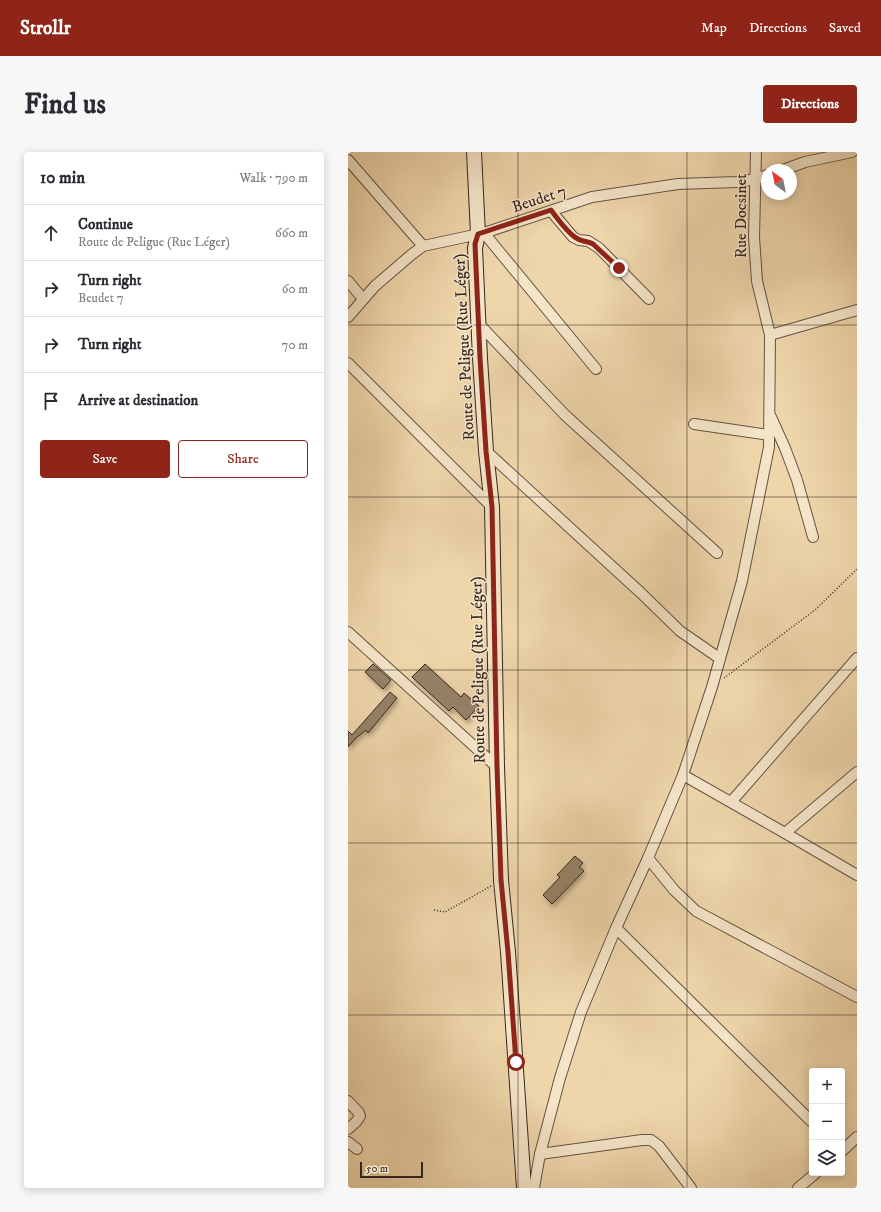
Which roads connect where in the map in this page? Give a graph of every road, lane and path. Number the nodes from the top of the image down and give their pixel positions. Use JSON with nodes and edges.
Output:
{"nodes":[{"id":1,"x":474,"y":152,"type":"edge"},
{"id":2,"x":756,"y":152,"type":"edge"},
{"id":3,"x":852,"y":152,"type":"edge"},
{"id":4,"x":348,"y":160,"type":"edge"},
{"id":5,"x":797,"y":165,"type":"edge"},
{"id":6,"x":761,"y":177,"type":"edge"},
{"id":7,"x":756,"y":179,"type":"junction"},
{"id":8,"x":551,"y":210,"type":"junction"},
{"id":9,"x":481,"y":233,"type":"junction"},
{"id":10,"x":423,"y":246,"type":"junction"},
{"id":11,"x":348,"y":281,"type":"edge"},
{"id":12,"x":363,"y":299,"type":"junction"},
{"id":13,"x":649,"y":299,"type":"dead end"},
{"id":14,"x":857,"y":310,"type":"edge"},
{"id":15,"x":348,"y":317,"type":"edge"},
{"id":16,"x":478,"y":322,"type":"junction"},
{"id":17,"x":770,"y":335,"type":"junction"},
{"id":18,"x":348,"y":363,"type":"edge"},
{"id":19,"x":596,"y":369,"type":"dead end"},
{"id":20,"x":769,"y":412,"type":"junction"},
{"id":21,"x":694,"y":424,"type":"dead end"},
{"id":22,"x":769,"y":435,"type":"junction"},
{"id":23,"x":486,"y":451,"type":"junction"},
{"id":24,"x":492,"y":507,"type":"junction"},
{"id":25,"x":813,"y":537,"type":"dead end"},
{"id":26,"x":717,"y":553,"type":"dead end"},
{"id":27,"x":857,"y":569,"type":"edge"},
{"id":28,"x":348,"y":632,"type":"edge"},
{"id":29,"x":719,"y":658,"type":"junction"},
{"id":30,"x":857,"y":658,"type":"edge"},
{"id":31,"x":712,"y":687,"type":"junction"},
{"id":32,"x":497,"y":767,"type":"junction"},
{"id":33,"x":857,"y":772,"type":"edge"},
{"id":34,"x":682,"y":774,"type":"junction"},
{"id":35,"x":731,"y":802,"type":"junction"},
{"id":36,"x":786,"y":832,"type":"junction"},
{"id":37,"x":648,"y":858,"type":"junction"},
{"id":38,"x":857,"y":875,"type":"edge"},
{"id":39,"x":501,"y":880,"type":"junction"},
{"id":40,"x":434,"y":910,"type":"dead end"},
{"id":41,"x":616,"y":928,"type":"junction"},
{"id":42,"x":857,"y":997,"type":"edge"},
{"id":43,"x":348,"y":1101,"type":"edge"},
{"id":44,"x":809,"y":1119,"type":"edge"},
{"id":45,"x":348,"y":1129,"type":"edge"},
{"id":46,"x":857,"y":1137,"type":"edge"},
{"id":47,"x":348,"y":1142,"type":"edge"},
{"id":48,"x":845,"y":1147,"type":"edge"},
{"id":49,"x":358,"y":1149,"type":"dead end"},
{"id":50,"x":540,"y":1154,"type":"junction"},
{"id":51,"x":812,"y":1176,"type":"edge"},
{"id":52,"x":524,"y":1188,"type":"edge"},
{"id":53,"x":534,"y":1188,"type":"edge"},
{"id":54,"x":691,"y":1188,"type":"edge"},
{"id":55,"x":798,"y":1188,"type":"edge"}],
"edges":[{"from":1,"to":9,"type":"street","name":"Route de Peligue (Rue Léger)"},
{"from":2,"to":7,"type":"street","name":"Rue Docsinet"},
{"from":3,"to":5,"type":"street"},
{"from":4,"to":10,"type":"street"},
{"from":6,"to":7,"type":"street","name":"Beudet 7"},
{"from":7,"to":8,"type":"street","name":"Beudet 7"},
{"from":7,"to":17,"type":"street","name":"Rue Docsinet"},
{"from":8,"to":9,"type":"street","name":"Beudet 7"},
{"from":8,"to":13,"type":"street"},
{"from":9,"to":10,"type":"street","name":"Beudet 7"},
{"from":9,"to":16,"type":"street","name":"Route de Peligue (Rue Léger)"},
{"from":9,"to":19,"type":"street"},
{"from":10,"to":12,"type":"street","name":"Beudet 7"},
{"from":11,"to":12,"type":"street"},
{"from":12,"to":15,"type":"street","name":"Beudet 7"},
{"from":14,"to":17,"type":"street"},
{"from":16,"to":23,"type":"street","name":"Route de Peligue (Rue Léger)"},
{"from":16,"to":26,"type":"street"},
{"from":17,"to":20,"type":"street","name":"Rue Docsinet"},
{"from":18,"to":24,"type":"street"},
{"from":20,"to":22,"type":"street","name":"Rue Docsinet"},
{"from":20,"to":25,"type":"street"},
{"from":21,"to":22,"type":"street"},
{"from":22,"to":29,"type":"street","name":"Rue Docsinet"},
{"from":23,"to":24,"type":"street","name":"Route de Peligue (Rue Léger)"},
{"from":23,"to":29,"type":"street"},
{"from":24,"to":32,"type":"street","name":"Route de Peligue (Rue Léger)"},
{"from":27,"to":31,"type":"path"},
{"from":28,"to":32,"type":"street"},
{"from":29,"to":31,"type":"street","name":"Rue Docsinet"},
{"from":30,"to":35,"type":"street"},
{"from":31,"to":34,"type":"street","name":"Rue Docsinet"},
{"from":32,"to":39,"type":"street","name":"Route de Peligue (Rue Léger)"},
{"from":33,"to":36,"type":"street"},
{"from":34,"to":35,"type":"street"},
{"from":34,"to":37,"type":"street","name":"Rue Docsinet"},
{"from":35,"to":36,"type":"street"},
{"from":36,"to":38,"type":"street"},
{"from":37,"to":41,"type":"street","name":"Rue Docsinet"},
{"from":37,"to":42,"type":"street"},
{"from":39,"to":40,"type":"path"},
{"from":39,"to":52,"type":"street","name":"Route de Peligue (Rue Léger)"},
{"from":41,"to":44,"type":"street"},
{"from":41,"to":50,"type":"street","name":"Rue Docsinet"},
{"from":43,"to":45,"type":"street"},
{"from":46,"to":48,"type":"street"},
{"from":47,"to":49,"type":"street"},
{"from":50,"to":53,"type":"street","name":"Rue Docsinet"},
{"from":50,"to":54,"type":"street"},
{"from":51,"to":55,"type":"street"}]}
